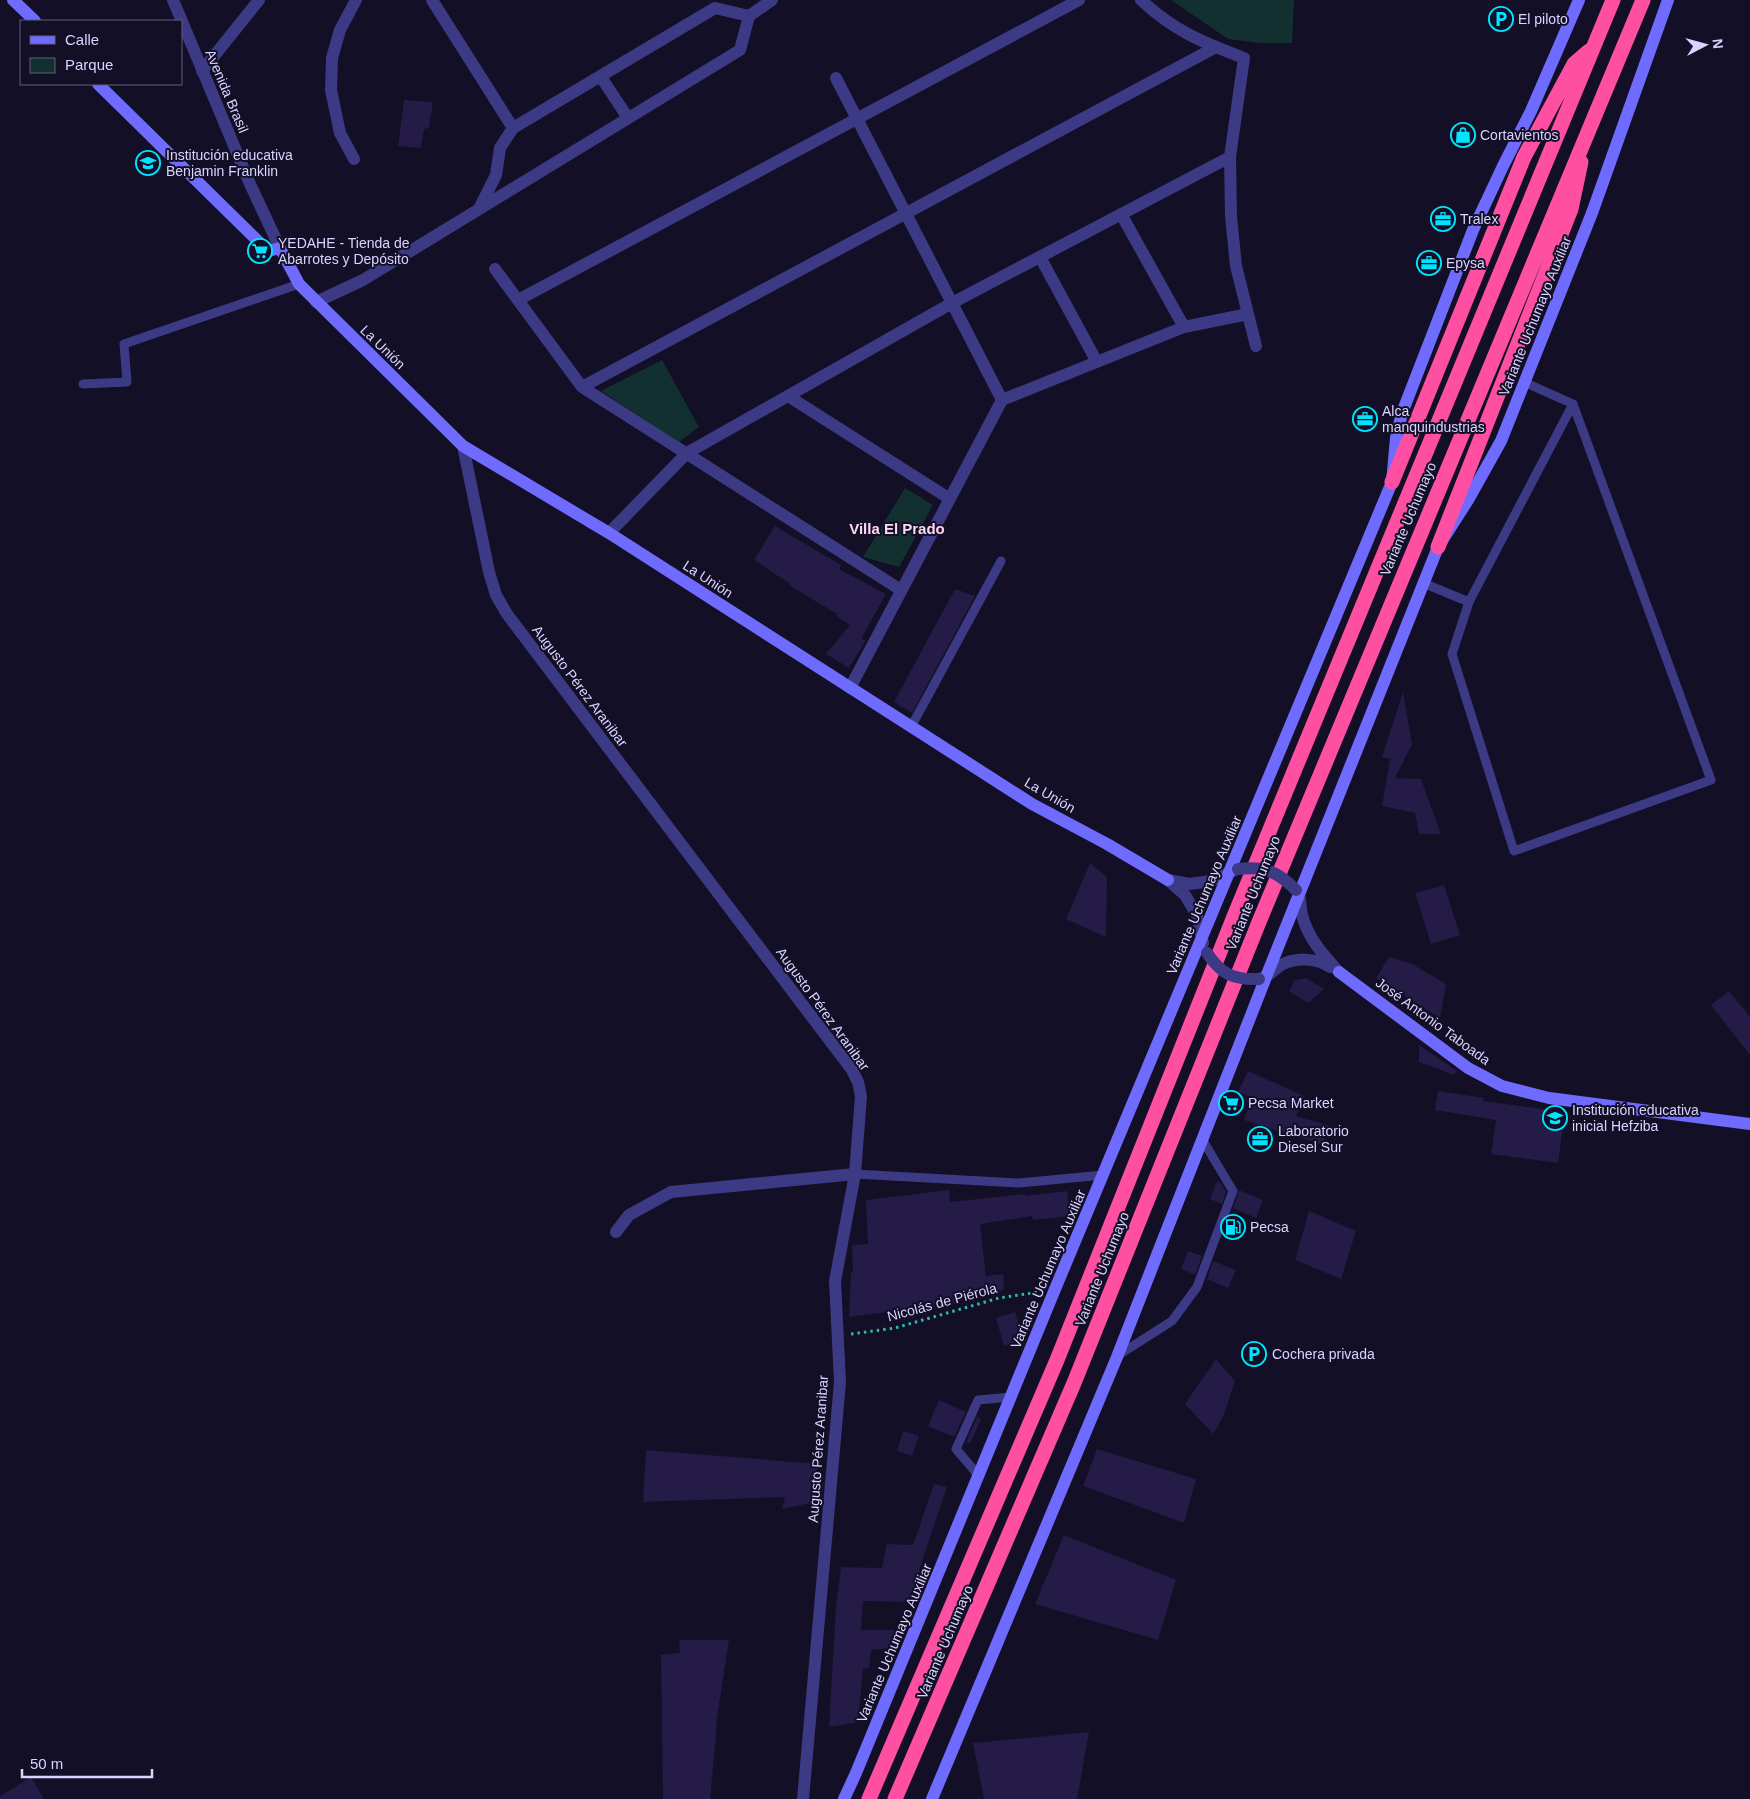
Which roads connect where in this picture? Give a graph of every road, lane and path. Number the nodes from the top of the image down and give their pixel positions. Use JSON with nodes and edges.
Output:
{"nodes":[{"id":1,"x":13,"y":0,"type":"edge"},
{"id":2,"x":173,"y":0,"type":"edge"},
{"id":3,"x":259,"y":0,"type":"edge"},
{"id":4,"x":356,"y":0,"type":"edge"},
{"id":5,"x":432,"y":0,"type":"edge"},
{"id":6,"x":772,"y":0,"type":"edge"},
{"id":7,"x":1079,"y":0,"type":"edge"},
{"id":8,"x":1141,"y":0,"type":"edge"},
{"id":9,"x":1579,"y":0,"type":"edge"},
{"id":10,"x":1613,"y":0,"type":"edge"},
{"id":11,"x":1643,"y":0,"type":"edge"},
{"id":12,"x":1668,"y":0,"type":"edge"},
{"id":13,"x":750,"y":16,"type":"junction"},
{"id":14,"x":33,"y":20,"type":"edge"},
{"id":15,"x":181,"y":20,"type":"edge"},
{"id":16,"x":182,"y":22,"type":"edge"},
{"id":17,"x":1216,"y":47,"type":"junction"},
{"id":18,"x":1592,"y":48,"type":"junction"},
{"id":19,"x":202,"y":71,"type":"junction"},
{"id":20,"x":601,"y":77,"type":"junction"},
{"id":21,"x":836,"y":78,"type":"dead end"},
{"id":22,"x":99,"y":85,"type":"edge"},
{"id":23,"x":628,"y":118,"type":"junction"},
{"id":24,"x":857,"y":119,"type":"junction"},
{"id":25,"x":513,"y":128,"type":"junction"},
{"id":26,"x":1588,"y":128,"type":"junction"},
{"id":27,"x":1230,"y":157,"type":"junction"},
{"id":28,"x":354,"y":159,"type":"dead end"},
{"id":29,"x":478,"y":210,"type":"junction"},
{"id":30,"x":906,"y":213,"type":"junction"},
{"id":31,"x":1122,"y":214,"type":"junction"},
{"id":32,"x":280,"y":248,"type":"junction"},
{"id":33,"x":1040,"y":257,"type":"junction"},
{"id":34,"x":495,"y":269,"type":"dead end"},
{"id":35,"x":299,"y":284,"type":"junction"},
{"id":36,"x":518,"y":300,"type":"junction"},
{"id":37,"x":316,"y":302,"type":"junction"},
{"id":38,"x":952,"y":303,"type":"junction"},
{"id":39,"x":1248,"y":314,"type":"junction"},
{"id":40,"x":1184,"y":327,"type":"junction"},
{"id":41,"x":1256,"y":346,"type":"dead end"},
{"id":42,"x":1097,"y":362,"type":"junction"},
{"id":43,"x":1524,"y":382,"type":"junction"},
{"id":44,"x":83,"y":384,"type":"dead end"},
{"id":45,"x":582,"y":387,"type":"junction"},
{"id":46,"x":788,"y":396,"type":"junction"},
{"id":47,"x":1002,"y":400,"type":"junction"},
{"id":48,"x":1573,"y":404,"type":"junction"},
{"id":49,"x":463,"y":446,"type":"junction"},
{"id":50,"x":686,"y":453,"type":"junction"},
{"id":51,"x":1392,"y":482,"type":"junction"},
{"id":52,"x":950,"y":499,"type":"junction"},
{"id":53,"x":609,"y":533,"type":"junction"},
{"id":54,"x":1438,"y":546,"type":"junction"},
{"id":55,"x":1001,"y":561,"type":"dead end"},
{"id":56,"x":1423,"y":583,"type":"junction"},
{"id":57,"x":901,"y":590,"type":"junction"},
{"id":58,"x":1469,"y":602,"type":"junction"},
{"id":59,"x":850,"y":688,"type":"junction"},
{"id":60,"x":911,"y":727,"type":"junction"},
{"id":61,"x":1234,"y":870,"type":"junction"},
{"id":62,"x":1168,"y":880,"type":"junction"},
{"id":63,"x":1298,"y":892,"type":"junction"},
{"id":64,"x":1202,"y":938,"type":"junction"},
{"id":65,"x":1339,"y":972,"type":"junction"},
{"id":66,"x":1262,"y":978,"type":"junction"},
{"id":67,"x":1750,"y":1124,"type":"edge"},
{"id":68,"x":1202,"y":1139,"type":"junction"},
{"id":69,"x":855,"y":1174,"type":"junction"},
{"id":70,"x":1103,"y":1175,"type":"junction"},
{"id":71,"x":616,"y":1232,"type":"dead end"},
{"id":72,"x":1053,"y":1294,"type":"junction"},
{"id":73,"x":838,"y":1336,"type":"junction"},
{"id":74,"x":1117,"y":1356,"type":"junction"},
{"id":75,"x":1011,"y":1397,"type":"junction"},
{"id":76,"x":979,"y":1476,"type":"junction"},
{"id":77,"x":803,"y":1799,"type":"edge"},
{"id":78,"x":844,"y":1799,"type":"edge"},
{"id":79,"x":869,"y":1799,"type":"edge"},
{"id":80,"x":895,"y":1799,"type":"edge"},
{"id":81,"x":932,"y":1799,"type":"edge"}],
"edges":[{"from":1,"to":14,"type":"main road"},
{"from":2,"to":15,"type":"street","name":"Avenida Brasil"},
{"from":3,"to":19,"type":"street"},
{"from":4,"to":28,"type":"street"},
{"from":5,"to":25,"type":"street"},
{"from":6,"to":13,"type":"street"},
{"from":7,"to":24,"type":"street"},
{"from":8,"to":17,"type":"street"},
{"from":9,"to":51,"type":"main road","name":"Variante Uchumayo Auxiliar"},
{"from":10,"to":18,"type":"highway","name":"Variante Uchumayo"},
{"from":11,"to":26,"type":"highway","name":"Variante Uchumayo"},
{"from":12,"to":43,"type":"main road","name":"Variante Uchumayo Auxiliar"},
{"from":13,"to":20,"type":"street"},
{"from":13,"to":23,"type":"street"},
{"from":16,"to":19,"type":"street","name":"Avenida Brasil"},
{"from":17,"to":27,"type":"street"},
{"from":17,"to":30,"type":"street"},
{"from":18,"to":51,"type":"highway"},
{"from":18,"to":79,"type":"highway","name":"Variante Uchumayo"},
{"from":19,"to":32,"type":"street","name":"Avenida Brasil"},
{"from":20,"to":23,"type":"street"},
{"from":20,"to":25,"type":"street"},
{"from":21,"to":24,"type":"street"},
{"from":22,"to":32,"type":"main road"},
{"from":23,"to":29,"type":"street"},
{"from":24,"to":30,"type":"street"},
{"from":24,"to":36,"type":"street"},
{"from":25,"to":29,"type":"street"},
{"from":26,"to":54,"type":"highway"},
{"from":26,"to":80,"type":"highway","name":"Variante Uchumayo"},
{"from":27,"to":31,"type":"street"},
{"from":27,"to":39,"type":"street"},
{"from":29,"to":37,"type":"street"},
{"from":30,"to":38,"type":"street"},
{"from":30,"to":45,"type":"street"},
{"from":31,"to":33,"type":"street"},
{"from":31,"to":40,"type":"street"},
{"from":32,"to":35,"type":"main road","name":"La Unión"},
{"from":33,"to":38,"type":"street"},
{"from":33,"to":42,"type":"street"},
{"from":34,"to":36,"type":"street"},
{"from":35,"to":37,"type":"main road","name":"La Unión"},
{"from":35,"to":44,"type":"lane"},
{"from":36,"to":45,"type":"street"},
{"from":37,"to":49,"type":"main road","name":"La Unión"},
{"from":38,"to":46,"type":"street"},
{"from":38,"to":47,"type":"street"},
{"from":39,"to":40,"type":"street"},
{"from":39,"to":41,"type":"street"},
{"from":40,"to":42,"type":"street"},
{"from":42,"to":47,"type":"street"},
{"from":43,"to":48,"type":"lane"},
{"from":43,"to":54,"type":"main road","name":"Variante Uchumayo Auxiliar"},
{"from":45,"to":50,"type":"street"},
{"from":46,"to":50,"type":"street"},
{"from":46,"to":52,"type":"street"},
{"from":47,"to":52,"type":"street"},
{"from":48,"to":58,"type":"lane"},
{"from":48,"to":58,"type":"lane"},
{"from":49,"to":53,"type":"main road","name":"La Unión"},
{"from":49,"to":69,"type":"street","name":"Augusto Pérez Aranibar"},
{"from":50,"to":53,"type":"street"},
{"from":50,"to":57,"type":"street"},
{"from":51,"to":61,"type":"main road","name":"Variante Uchumayo Auxiliar"},
{"from":52,"to":57,"type":"street"},
{"from":53,"to":59,"type":"main road","name":"La Unión"},
{"from":54,"to":56,"type":"main road","name":"Variante Uchumayo Auxiliar"},
{"from":55,"to":60,"type":"lane"},
{"from":56,"to":58,"type":"lane"},
{"from":56,"to":63,"type":"main road","name":"Variante Uchumayo Auxiliar"},
{"from":57,"to":59,"type":"street"},
{"from":59,"to":60,"type":"main road","name":"La Unión"},
{"from":60,"to":62,"type":"main road","name":"La Unión"},
{"from":61,"to":62,"type":"street","name":"La Unión"},
{"from":61,"to":63,"type":"street","bridge":true},
{"from":61,"to":64,"type":"main road","name":"Variante Uchumayo Auxiliar"},
{"from":62,"to":64,"type":"street","name":"La Unión"},
{"from":63,"to":65,"type":"street","name":"José Antonio Taboada"},
{"from":63,"to":66,"type":"main road","name":"Variante Uchumayo Auxiliar"},
{"from":64,"to":66,"type":"street","bridge":true},
{"from":64,"to":70,"type":"main road","name":"Variante Uchumayo Auxiliar"},
{"from":65,"to":66,"type":"street","name":"José Antonio Taboada"},
{"from":65,"to":67,"type":"main road","name":"José Antonio Taboada"},
{"from":66,"to":68,"type":"main road","name":"Variante Uchumayo Auxiliar"},
{"from":68,"to":74,"type":"main road","name":"Variante Uchumayo Auxiliar"},
{"from":68,"to":74,"type":"lane"},
{"from":69,"to":70,"type":"lane"},
{"from":69,"to":71,"type":"street"},
{"from":69,"to":73,"type":"street","name":"Augusto Pérez Aranibar"},
{"from":70,"to":72,"type":"main road","name":"Variante Uchumayo Auxiliar"},
{"from":72,"to":73,"type":"path","name":"Nicolás de Piérola"},
{"from":72,"to":75,"type":"main road","name":"Variante Uchumayo Auxiliar"},
{"from":73,"to":77,"type":"street","name":"Augusto Pérez Aranibar"},
{"from":74,"to":81,"type":"main road","name":"Variante Uchumayo Auxiliar"},
{"from":75,"to":76,"type":"main road","name":"Variante Uchumayo Auxiliar"},
{"from":75,"to":76,"type":"lane"},
{"from":76,"to":78,"type":"main road","name":"Variante Uchumayo Auxiliar"}]}
